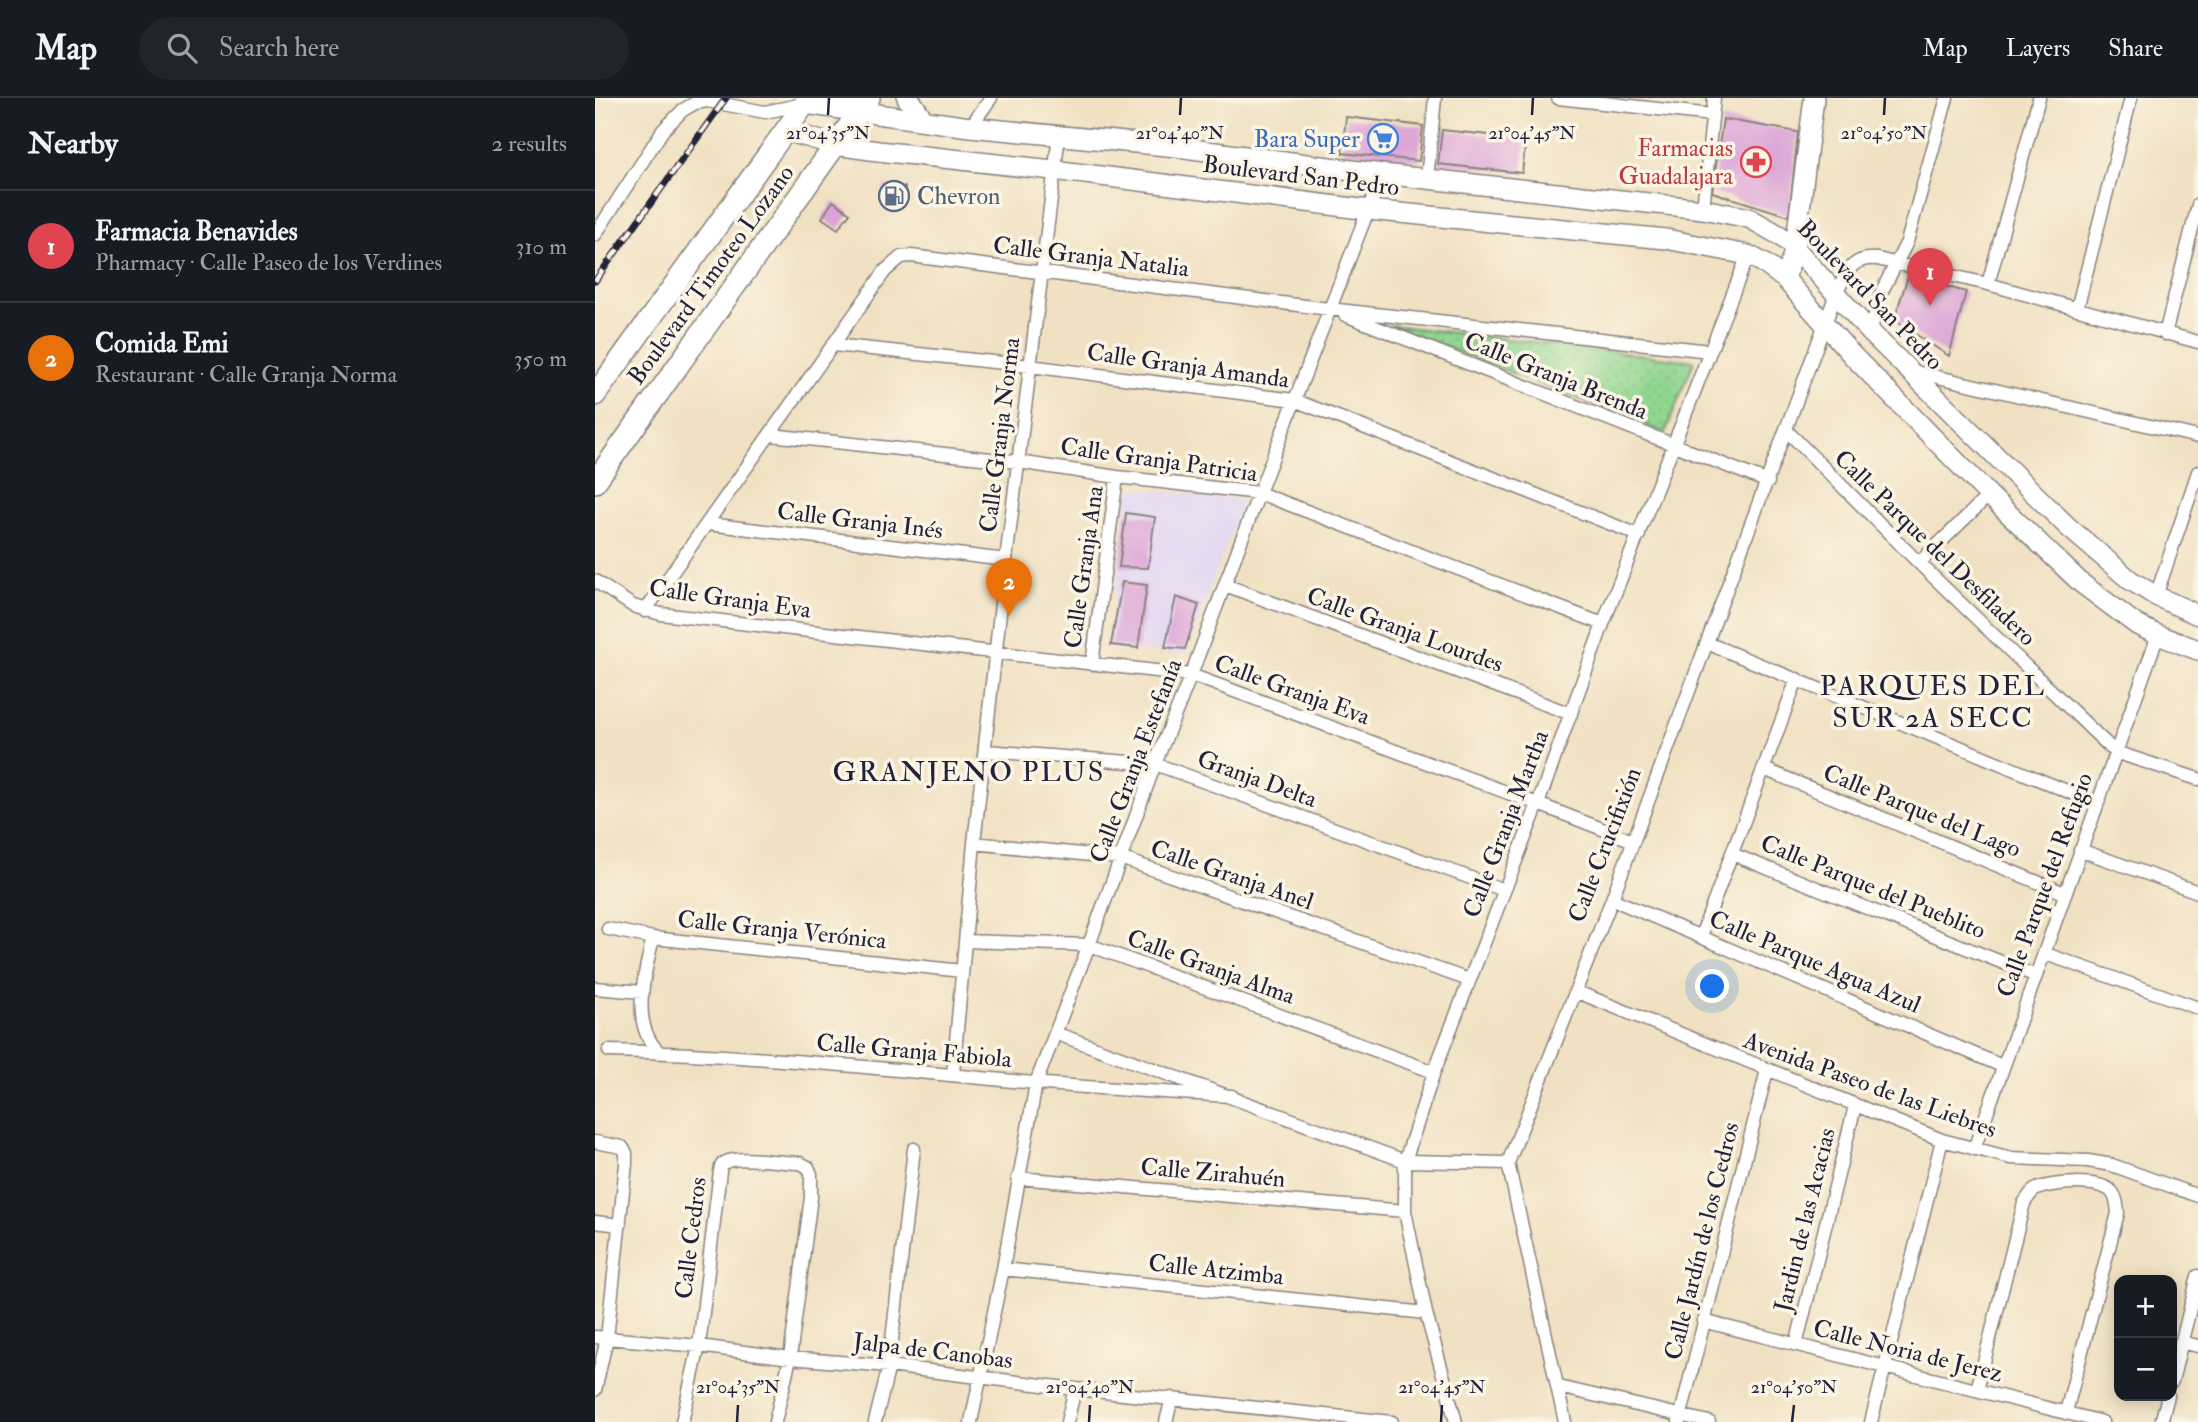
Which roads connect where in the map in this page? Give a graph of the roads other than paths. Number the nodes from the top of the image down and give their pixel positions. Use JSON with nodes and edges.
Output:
{"nodes":[{"id":1,"x":908,"y":98,"type":"edge"},
{"id":2,"x":991,"y":98,"type":"edge"},
{"id":3,"x":1435,"y":98,"type":"edge"},
{"id":4,"x":1558,"y":98,"type":"edge"},
{"id":5,"x":1714,"y":98,"type":"edge"},
{"id":6,"x":1814,"y":98,"type":"edge"},
{"id":7,"x":1947,"y":98,"type":"edge"},
{"id":8,"x":2039,"y":98,"type":"edge"},
{"id":9,"x":2131,"y":98,"type":"edge"},
{"id":10,"x":807,"y":101,"type":"edge"},
{"id":11,"x":1621,"y":102,"type":"edge"},
{"id":12,"x":864,"y":105,"type":"edge"},
{"id":13,"x":765,"y":112,"type":"junction"},
{"id":14,"x":1712,"y":115,"type":"junction"},
{"id":15,"x":922,"y":119,"type":"junction"},
{"id":16,"x":970,"y":127,"type":"junction"},
{"id":17,"x":786,"y":131,"type":"junction"},
{"id":18,"x":1059,"y":135,"type":"junction"},
{"id":19,"x":835,"y":145,"type":"junction"},
{"id":20,"x":1053,"y":170,"type":"junction"},
{"id":21,"x":1382,"y":174,"type":"junction"},
{"id":22,"x":1427,"y":179,"type":"junction"},
{"id":23,"x":2198,"y":205,"type":"edge"},
{"id":24,"x":1703,"y":209,"type":"junction"},
{"id":25,"x":1369,"y":210,"type":"junction"},
{"id":26,"x":595,"y":235,"type":"edge"},
{"id":27,"x":1795,"y":247,"type":"junction"},
{"id":28,"x":1748,"y":255,"type":"junction"},
{"id":29,"x":1898,"y":264,"type":"junction"},
{"id":30,"x":1042,"y":271,"type":"junction"},
{"id":31,"x":1785,"y":279,"type":"junction"},
{"id":32,"x":1987,"y":284,"type":"junction"},
{"id":33,"x":1836,"y":294,"type":"junction"},
{"id":34,"x":1329,"y":309,"type":"junction"},
{"id":35,"x":2077,"y":309,"type":"junction"},
{"id":36,"x":1826,"y":326,"type":"junction"},
{"id":37,"x":1870,"y":332,"type":"junction"},
{"id":38,"x":2165,"y":334,"type":"junction"},
{"id":39,"x":2198,"y":342,"type":"edge"},
{"id":40,"x":834,"y":345,"type":"junction"},
{"id":41,"x":1710,"y":351,"type":"junction"},
{"id":42,"x":1030,"y":366,"type":"junction"},
{"id":43,"x":1907,"y":369,"type":"junction"},
{"id":44,"x":595,"y":395,"type":"edge"},
{"id":45,"x":1294,"y":400,"type":"junction"},
{"id":46,"x":1787,"y":431,"type":"junction"},
{"id":47,"x":771,"y":435,"type":"junction"},
{"id":48,"x":2198,"y":437,"type":"edge"},
{"id":49,"x":1674,"y":445,"type":"junction"},
{"id":50,"x":1018,"y":462,"type":"junction"},
{"id":51,"x":2198,"y":472,"type":"edge"},
{"id":52,"x":1117,"y":477,"type":"junction"},
{"id":53,"x":595,"y":482,"type":"edge"},
{"id":54,"x":1768,"y":482,"type":"junction"},
{"id":55,"x":1259,"y":493,"type":"junction"},
{"id":56,"x":1989,"y":495,"type":"junction"},
{"id":57,"x":708,"y":524,"type":"junction"},
{"id":58,"x":1639,"y":535,"type":"junction"},
{"id":59,"x":1006,"y":560,"type":"junction"},
{"id":60,"x":1919,"y":563,"type":"junction"},
{"id":61,"x":595,"y":581,"type":"edge"},
{"id":62,"x":1225,"y":585,"type":"junction"},
{"id":63,"x":2156,"y":596,"type":"junction"},
{"id":64,"x":645,"y":611,"type":"junction"},
{"id":65,"x":2198,"y":615,"type":"edge"},
{"id":66,"x":1603,"y":624,"type":"junction"},
{"id":67,"x":2158,"y":635,"type":"junction"},
{"id":68,"x":1707,"y":643,"type":"junction"},
{"id":69,"x":2198,"y":650,"type":"edge"},
{"id":70,"x":996,"y":653,"type":"junction"},
{"id":71,"x":1092,"y":664,"type":"junction"},
{"id":72,"x":1191,"y":675,"type":"junction"},
{"id":73,"x":1797,"y":679,"type":"junction"},
{"id":74,"x":1571,"y":714,"type":"junction"},
{"id":75,"x":986,"y":751,"type":"junction"},
{"id":76,"x":2115,"y":752,"type":"junction"},
{"id":77,"x":1154,"y":764,"type":"junction"},
{"id":78,"x":1764,"y":769,"type":"junction"},
{"id":79,"x":2198,"y":779,"type":"edge"},
{"id":80,"x":2097,"y":803,"type":"junction"},
{"id":81,"x":1538,"y":804,"type":"junction"},
{"id":82,"x":1633,"y":841,"type":"junction"},
{"id":83,"x":974,"y":843,"type":"junction"},
{"id":84,"x":2080,"y":850,"type":"junction"},
{"id":85,"x":1732,"y":854,"type":"junction"},
{"id":86,"x":1120,"y":858,"type":"junction"},
{"id":87,"x":1504,"y":890,"type":"junction"},
{"id":88,"x":2198,"y":891,"type":"edge"},
{"id":89,"x":2064,"y":893,"type":"junction"},
{"id":90,"x":1612,"y":899,"type":"junction"},
{"id":91,"x":608,"y":929,"type":"dead end"},
{"id":92,"x":1701,"y":936,"type":"junction"},
{"id":93,"x":653,"y":937,"type":"junction"},
{"id":94,"x":965,"y":941,"type":"junction"},
{"id":95,"x":1089,"y":945,"type":"junction"},
{"id":96,"x":2046,"y":954,"type":"junction"},
{"id":97,"x":963,"y":971,"type":"junction"},
{"id":98,"x":2036,"y":976,"type":"junction"},
{"id":99,"x":1469,"y":980,"type":"junction"},
{"id":100,"x":595,"y":988,"type":"edge"},
{"id":101,"x":1575,"y":991,"type":"junction"},
{"id":102,"x":642,"y":992,"type":"junction"},
{"id":103,"x":2198,"y":1008,"type":"edge"},
{"id":104,"x":1055,"y":1033,"type":"junction"},
{"id":105,"x":609,"y":1051,"type":"dead end"},
{"id":106,"x":659,"y":1052,"type":"junction"},
{"id":107,"x":2002,"y":1066,"type":"junction"},
{"id":108,"x":1767,"y":1070,"type":"junction"},
{"id":109,"x":1434,"y":1072,"type":"junction"},
{"id":110,"x":953,"y":1074,"type":"junction"},
{"id":111,"x":1036,"y":1083,"type":"junction"},
{"id":112,"x":1232,"y":1096,"type":"junction"},
{"id":113,"x":1855,"y":1106,"type":"junction"},
{"id":114,"x":1942,"y":1140,"type":"junction"},
{"id":115,"x":595,"y":1142,"type":"edge"},
{"id":116,"x":914,"y":1149,"type":"dead end"},
{"id":117,"x":1974,"y":1149,"type":"junction"},
{"id":118,"x":1405,"y":1161,"type":"junction"},
{"id":119,"x":1508,"y":1163,"type":"junction"},
{"id":120,"x":1018,"y":1178,"type":"junction"},
{"id":121,"x":2198,"y":1196,"type":"edge"},
{"id":122,"x":1405,"y":1211,"type":"junction"},
{"id":123,"x":595,"y":1222,"type":"edge"},
{"id":124,"x":620,"y":1225,"type":"junction"},
{"id":125,"x":1003,"y":1269,"type":"junction"},
{"id":126,"x":2198,"y":1276,"type":"edge"},
{"id":127,"x":1426,"y":1313,"type":"junction"},
{"id":128,"x":1703,"y":1321,"type":"junction"},
{"id":129,"x":601,"y":1337,"type":"edge"},
{"id":130,"x":2181,"y":1342,"type":"junction"},
{"id":131,"x":1796,"y":1345,"type":"junction"},
{"id":132,"x":699,"y":1346,"type":"junction"},
{"id":133,"x":2198,"y":1346,"type":"edge"},
{"id":134,"x":790,"y":1358,"type":"junction"},
{"id":135,"x":2177,"y":1359,"type":"edge"},
{"id":136,"x":888,"y":1366,"type":"junction"},
{"id":137,"x":1885,"y":1367,"type":"junction"},
{"id":138,"x":982,"y":1378,"type":"junction"},
{"id":139,"x":1559,"y":1387,"type":"junction"},
{"id":140,"x":1075,"y":1389,"type":"junction"},
{"id":141,"x":595,"y":1390,"type":"edge"},
{"id":142,"x":1977,"y":1390,"type":"junction"},
{"id":143,"x":1172,"y":1398,"type":"junction"},
{"id":144,"x":2167,"y":1401,"type":"edge"},
{"id":145,"x":1270,"y":1407,"type":"junction"},
{"id":146,"x":2066,"y":1412,"type":"junction"},
{"id":147,"x":1680,"y":1418,"type":"edge"},
{"id":148,"x":1364,"y":1420,"type":"edge"},
{"id":149,"x":682,"y":1422,"type":"edge"},
{"id":150,"x":775,"y":1422,"type":"edge"},
{"id":151,"x":875,"y":1422,"type":"edge"},
{"id":152,"x":971,"y":1422,"type":"edge"},
{"id":153,"x":1067,"y":1422,"type":"edge"},
{"id":154,"x":1166,"y":1422,"type":"edge"},
{"id":155,"x":1266,"y":1422,"type":"edge"},
{"id":156,"x":1392,"y":1422,"type":"edge"},
{"id":157,"x":1456,"y":1422,"type":"edge"},
{"id":158,"x":1565,"y":1422,"type":"edge"},
{"id":159,"x":1709,"y":1422,"type":"edge"},
{"id":160,"x":1871,"y":1422,"type":"edge"},
{"id":161,"x":2102,"y":1422,"type":"edge"},
{"id":162,"x":2161,"y":1422,"type":"edge"}],
"edges":[{"from":1,"to":15,"type":"main road"},
{"from":2,"to":16,"type":"street"},
{"from":3,"to":22,"type":"street"},
{"from":4,"to":11,"type":"street"},
{"from":5,"to":14,"type":"street"},
{"from":6,"to":27,"type":"street"},
{"from":7,"to":29,"type":"street"},
{"from":8,"to":32,"type":"street"},
{"from":9,"to":35,"type":"street"},
{"from":10,"to":12,"type":"street","name":"Boulevard San Pedro"},
{"from":10,"to":13,"type":"street"},
{"from":10,"to":17,"type":"main road","name":"Boulevard Timoteo Lozano"},
{"from":11,"to":14,"type":"street"},
{"from":12,"to":15,"type":"street","name":"Boulevard San Pedro"},
{"from":12,"to":19,"type":"main road","name":"Boulevard Timoteo Lozano"},
{"from":13,"to":17,"type":"street"},
{"from":13,"to":26,"type":"street"},
{"from":14,"to":24,"type":"street"},
{"from":15,"to":16,"type":"street","name":"Boulevard San Pedro"},
{"from":16,"to":18,"type":"street","name":"Boulevard San Pedro"},
{"from":17,"to":19,"type":"street","name":"Boulevard San Pedro"},
{"from":17,"to":44,"type":"main road","name":"Boulevard Timoteo Lozano"},
{"from":18,"to":20,"type":"street","name":"Calle Granja Norma"},
{"from":18,"to":21,"type":"street","name":"Boulevard San Pedro"},
{"from":19,"to":20,"type":"street","name":"Boulevard San Pedro"},
{"from":19,"to":53,"type":"main road","name":"Boulevard Timoteo Lozano"},
{"from":20,"to":25,"type":"street","name":"Boulevard San Pedro"},
{"from":20,"to":30,"type":"street","name":"Calle Granja Norma"},
{"from":21,"to":22,"type":"street","name":"Boulevard San Pedro"},
{"from":21,"to":25,"type":"street","name":"Calle Granja Estefanía"},
{"from":22,"to":24,"type":"street","name":"Boulevard San Pedro"},
{"from":23,"to":38,"type":"street"},
{"from":24,"to":27,"type":"street","name":"Boulevard San Pedro"},
{"from":25,"to":28,"type":"street","name":"Boulevard San Pedro"},
{"from":25,"to":34,"type":"street","name":"Calle Granja Estefanía"},
{"from":27,"to":31,"type":"street"},
{"from":27,"to":33,"type":"street","name":"Boulevard San Pedro"},
{"from":28,"to":31,"type":"street","name":"Boulevard San Pedro"},
{"from":28,"to":41,"type":"street","name":"Calle Granja Martha"},
{"from":29,"to":32,"type":"street"},
{"from":29,"to":33,"type":"street","name":"Calle Crucifixión"},
{"from":29,"to":37,"type":"street"},
{"from":30,"to":34,"type":"street","name":"Calle Granja Natalia"},
{"from":30,"to":40,"type":"street","name":"Calle Granja Natalia"},
{"from":30,"to":42,"type":"street","name":"Calle Granja Norma"},
{"from":31,"to":36,"type":"street","name":"Boulevard San Pedro"},
{"from":32,"to":35,"type":"street"},
{"from":33,"to":36,"type":"street","name":"Calle Crucifixión"},
{"from":33,"to":37,"type":"street","name":"Boulevard San Pedro"},
{"from":34,"to":41,"type":"street","name":"Calle Granja Natalia"},
{"from":34,"to":45,"type":"street","name":"Calle Granja Estefanía"},
{"from":34,"to":49,"type":"street","name":"Calle Granja Brenda"},
{"from":35,"to":38,"type":"street"},
{"from":36,"to":46,"type":"street","name":"Calle Crucifixión"},
{"from":36,"to":56,"type":"street","name":"Boulevard San Pedro"},
{"from":37,"to":43,"type":"street","name":"Boulevard San Pedro"},
{"from":38,"to":39,"type":"street"},
{"from":40,"to":42,"type":"street","name":"Calle Granja Amanda"},
{"from":40,"to":47,"type":"street","name":"Calle Granja Natalia"},
{"from":41,"to":49,"type":"street","name":"Calle Granja Martha"},
{"from":42,"to":45,"type":"street","name":"Calle Granja Amanda"},
{"from":42,"to":50,"type":"street","name":"Calle Granja Norma"},
{"from":43,"to":48,"type":"street"},
{"from":43,"to":63,"type":"street","name":"Boulevard San Pedro"},
{"from":45,"to":55,"type":"street","name":"Calle Granja Estefanía"},
{"from":45,"to":58,"type":"street","name":"Calle Granja Amanda"},
{"from":46,"to":54,"type":"street","name":"Calle Crucifixión"},
{"from":46,"to":60,"type":"street","name":"Calle Parque del Desfiladero"},
{"from":47,"to":50,"type":"street","name":"Calle Granja Patricia"},
{"from":47,"to":57,"type":"street","name":"Calle Granja Natalia"},
{"from":49,"to":54,"type":"street","name":"Calle Granja Brenda"},
{"from":49,"to":58,"type":"street","name":"Calle Granja Martha"},
{"from":50,"to":52,"type":"street","name":"Calle Granja Patricia"},
{"from":50,"to":59,"type":"street","name":"Calle Granja Norma"},
{"from":51,"to":63,"type":"street"},
{"from":52,"to":55,"type":"street","name":"Calle Granja Patricia"},
{"from":52,"to":71,"type":"street","name":"Calle Granja Ana"},
{"from":54,"to":68,"type":"street","name":"Calle Crucifixión"},
{"from":55,"to":62,"type":"street","name":"Calle Granja Estefanía"},
{"from":55,"to":66,"type":"street","name":"Calle Granja Patricia"},
{"from":56,"to":60,"type":"street"},
{"from":56,"to":67,"type":"street"},
{"from":57,"to":59,"type":"street","name":"Calle Granja Inés"},
{"from":57,"to":64,"type":"street","name":"Calle Granja Natalia"},
{"from":58,"to":66,"type":"street","name":"Calle Granja Martha"},
{"from":59,"to":70,"type":"street","name":"Calle Granja Norma"},
{"from":60,"to":76,"type":"street","name":"Calle Parque del Desfiladero"},
{"from":61,"to":64,"type":"street","name":"Calle Granja Eva"},
{"from":62,"to":72,"type":"street","name":"Calle Granja Estefanía"},
{"from":62,"to":74,"type":"street","name":"Calle Granja Lourdes"},
{"from":63,"to":65,"type":"street","name":"Boulevard San Pedro"},
{"from":64,"to":70,"type":"street","name":"Calle Granja Eva"},
{"from":66,"to":74,"type":"street","name":"Calle Granja Martha"},
{"from":67,"to":69,"type":"street"},
{"from":67,"to":76,"type":"street","name":"Calle Parque del Refugio"},
{"from":68,"to":73,"type":"street"},
{"from":68,"to":82,"type":"street","name":"Calle Crucifixión"},
{"from":70,"to":71,"type":"street","name":"Calle Granja Eva"},
{"from":70,"to":75,"type":"street","name":"Calle Granja Norma"},
{"from":71,"to":72,"type":"street","name":"Calle Granja Eva"},
{"from":72,"to":77,"type":"street","name":"Calle Granja Estefanía"},
{"from":72,"to":81,"type":"street","name":"Calle Granja Eva"},
{"from":73,"to":78,"type":"street"},
{"from":73,"to":80,"type":"street"},
{"from":74,"to":81,"type":"street","name":"Calle Granja Martha"},
{"from":75,"to":77,"type":"street","name":"Granja Delta"},
{"from":75,"to":83,"type":"street","name":"Calle Granja Norma"},
{"from":76,"to":79,"type":"street"},
{"from":76,"to":80,"type":"street","name":"Calle Parque del Refugio"},
{"from":77,"to":86,"type":"street","name":"Calle Granja Estefanía"},
{"from":77,"to":87,"type":"street","name":"Granja Delta"},
{"from":78,"to":85,"type":"street"},
{"from":78,"to":89,"type":"street","name":"Calle Parque del Lago"},
{"from":80,"to":84,"type":"street","name":"Calle Parque del Refugio"},
{"from":81,"to":82,"type":"street","name":"Calle Granja Eva"},
{"from":81,"to":87,"type":"street","name":"Calle Granja Martha"},
{"from":82,"to":90,"type":"street","name":"Calle Crucifixión"},
{"from":83,"to":86,"type":"street","name":"Calle Granja Anel"},
{"from":83,"to":94,"type":"street","name":"Calle Granja Norma"},
{"from":84,"to":88,"type":"street"},
{"from":84,"to":89,"type":"street","name":"Calle Parque del Refugio"},
{"from":85,"to":92,"type":"street"},
{"from":85,"to":98,"type":"street","name":"Calle Parque del Pueblito"},
{"from":86,"to":95,"type":"street","name":"Calle Granja Estefanía"},
{"from":86,"to":99,"type":"street","name":"Calle Granja Anel"},
{"from":87,"to":99,"type":"street","name":"Calle Granja Martha"},
{"from":89,"to":96,"type":"street","name":"Calle Parque del Refugio"},
{"from":90,"to":92,"type":"street","name":"Calle Parque Agua Azul"},
{"from":90,"to":101,"type":"street","name":"Calle Crucifixión"},
{"from":91,"to":93,"type":"street"},
{"from":92,"to":107,"type":"street","name":"Calle Parque Agua Azul"},
{"from":93,"to":97,"type":"street","name":"Calle Granja Verónica"},
{"from":93,"to":102,"type":"street","name":"Calle Granja Verónica"},
{"from":94,"to":95,"type":"street","name":"Calle Granja Alma"},
{"from":94,"to":97,"type":"street","name":"Calle Granja Norma"},
{"from":95,"to":104,"type":"street","name":"Calle Granja Estefanía"},
{"from":95,"to":109,"type":"street","name":"Calle Granja Alma"},
{"from":96,"to":98,"type":"street","name":"Calle Parque del Refugio"},
{"from":96,"to":103,"type":"street"},
{"from":97,"to":110,"type":"street","name":"Calle Granja Norma"},
{"from":98,"to":107,"type":"street","name":"Calle Parque del Refugio"},
{"from":99,"to":109,"type":"street","name":"Calle Granja Martha"},
{"from":100,"to":102,"type":"street"},
{"from":101,"to":108,"type":"street","name":"Avenida Paseo de las Liebres"},
{"from":101,"to":119,"type":"street","name":"Calle Crucifixión"},
{"from":102,"to":106,"type":"street"},
{"from":104,"to":111,"type":"street","name":"Calle Granja Estefanía"},
{"from":104,"to":112,"type":"street","name":"Calle Granja Fabiola"},
{"from":105,"to":106,"type":"street","name":"Calle Granja Fabiola"},
{"from":106,"to":110,"type":"street","name":"Calle Granja Fabiola"},
{"from":107,"to":117,"type":"street","name":"Calle Parque del Refugio"},
{"from":108,"to":113,"type":"street","name":"Avenida Paseo de las Liebres"},
{"from":108,"to":128,"type":"street","name":"Calle Jardín de los Cedros"},
{"from":109,"to":118,"type":"street","name":"Calle Granja Martha"},
{"from":110,"to":111,"type":"street","name":"Calle Granja Fabiola"},
{"from":111,"to":112,"type":"street","name":"Calle Granja Fabiola"},
{"from":111,"to":120,"type":"street","name":"Calle Granja Estefanía"},
{"from":112,"to":118,"type":"street","name":"Calle Granja Fabiola"},
{"from":113,"to":114,"type":"street","name":"Avenida Paseo de las Liebres"},
{"from":113,"to":131,"type":"street","name":"Jardin de las Acacias"},
{"from":114,"to":117,"type":"street","name":"Avenida Paseo de las Liebres"},
{"from":114,"to":137,"type":"street"},
{"from":115,"to":124,"type":"street"},
{"from":116,"to":136,"type":"street"},
{"from":117,"to":121,"type":"street","name":"Avenida Paseo de las Liebres"},
{"from":118,"to":119,"type":"street","name":"Calle Granja Fabiola"},
{"from":118,"to":122,"type":"street","name":"Calle Granja Martha"},
{"from":119,"to":139,"type":"street"},
{"from":120,"to":122,"type":"street","name":"Calle Zirahuén"},
{"from":120,"to":125,"type":"street","name":"Calle Granja Estefanía"},
{"from":122,"to":127,"type":"street","name":"Calle Granja Martha"},
{"from":123,"to":124,"type":"street"},
{"from":124,"to":129,"type":"street"},
{"from":125,"to":127,"type":"street","name":"Calle Atzimba"},
{"from":125,"to":138,"type":"street","name":"Calle Granja Estefanía"},
{"from":126,"to":130,"type":"street"},
{"from":127,"to":157,"type":"street","name":"Calle Granja Martha"},
{"from":128,"to":131,"type":"street","name":"Calle Noria de Jerez"},
{"from":128,"to":147,"type":"street","name":"Calle Jardín de los Cedros"},
{"from":129,"to":132,"type":"street","name":"Jalpa de Canobas"},
{"from":129,"to":141,"type":"street"},
{"from":130,"to":133,"type":"street"},
{"from":130,"to":135,"type":"street"},
{"from":131,"to":137,"type":"street","name":"Calle Noria de Jerez"},
{"from":132,"to":134,"type":"street","name":"Jalpa de Canobas"},
{"from":132,"to":134,"type":"street","name":"Calle Cedros"},
{"from":132,"to":149,"type":"street"},
{"from":134,"to":136,"type":"street","name":"Jalpa de Canobas"},
{"from":134,"to":150,"type":"street"},
{"from":136,"to":138,"type":"street","name":"Jalpa de Canobas"},
{"from":136,"to":151,"type":"street"},
{"from":137,"to":142,"type":"street","name":"Calle Noria de Jerez"},
{"from":137,"to":160,"type":"street"},
{"from":138,"to":140,"type":"street","name":"Jalpa de Canobas"},
{"from":138,"to":152,"type":"street","name":"Calle Granja Estefanía"},
{"from":139,"to":147,"type":"street"},
{"from":139,"to":158,"type":"street"},
{"from":140,"to":143,"type":"street","name":"Jalpa de Canobas"},
{"from":140,"to":153,"type":"street"},
{"from":142,"to":146,"type":"street","name":"Calle Noria de Jerez"},
{"from":142,"to":146,"type":"street"},
{"from":143,"to":145,"type":"street","name":"Jalpa de Canobas"},
{"from":143,"to":154,"type":"street"},
{"from":144,"to":162,"type":"street"},
{"from":145,"to":148,"type":"street","name":"Jalpa de Canobas"},
{"from":145,"to":155,"type":"street"},
{"from":146,"to":161,"type":"street","name":"Calle Noria de Jerez"},
{"from":147,"to":159,"type":"street"},
{"from":148,"to":156,"type":"street","name":"Jalpa de Canobas"}]}
